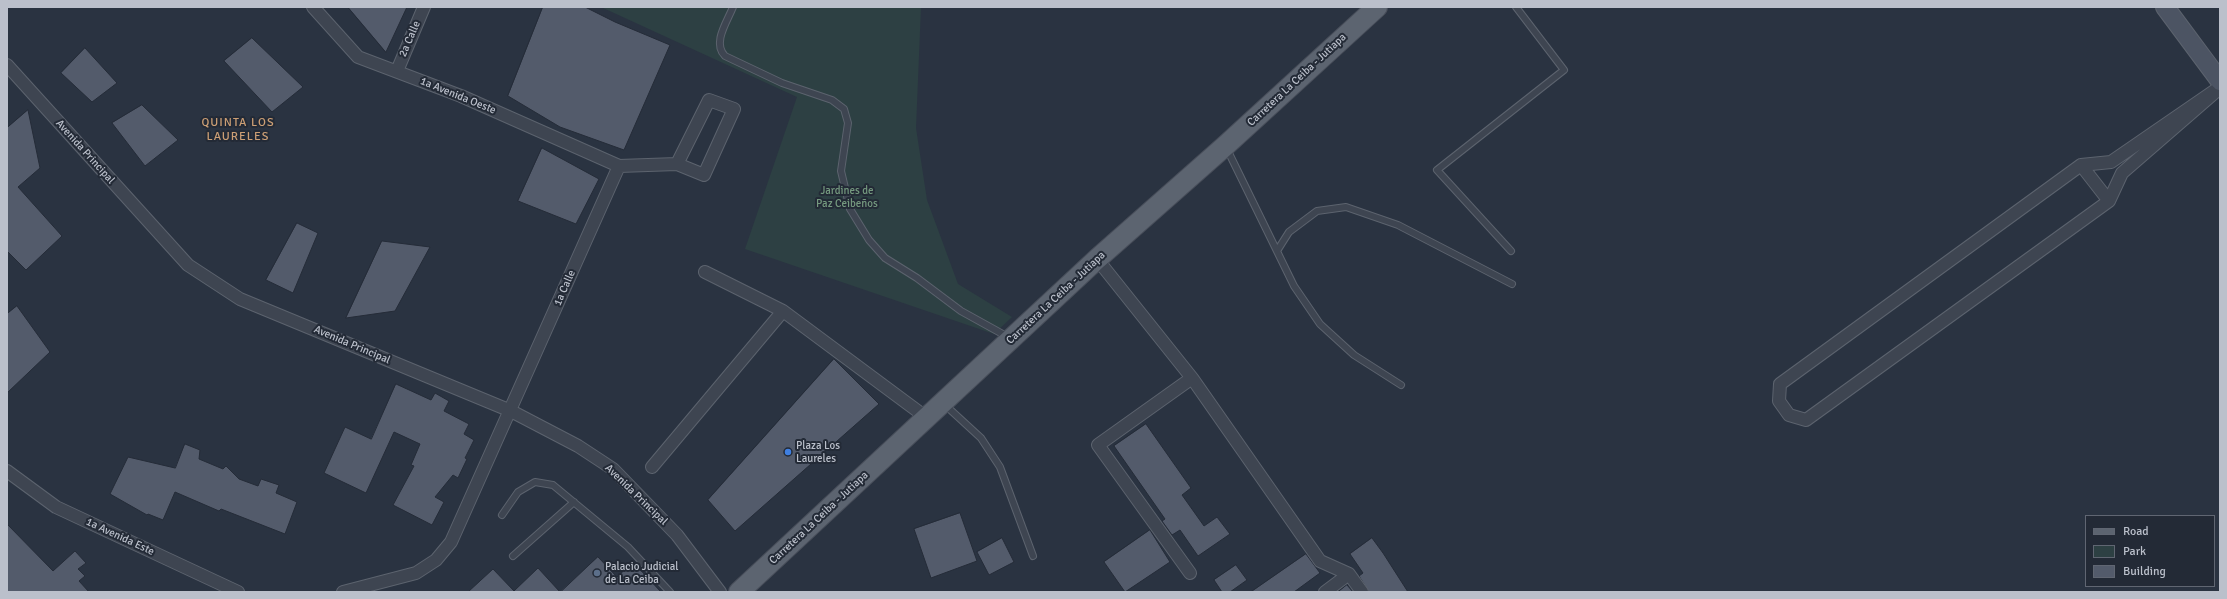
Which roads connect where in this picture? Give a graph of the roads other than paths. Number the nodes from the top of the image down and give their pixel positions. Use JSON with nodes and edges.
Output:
{"nodes":[{"id":1,"x":313,"y":7,"type":"edge"},
{"id":2,"x":424,"y":7,"type":"edge"},
{"id":3,"x":733,"y":7,"type":"edge"},
{"id":4,"x":1377,"y":7,"type":"edge"},
{"id":5,"x":1516,"y":7,"type":"edge"},
{"id":6,"x":2165,"y":7,"type":"edge"},
{"id":7,"x":7,"y":65,"type":"edge"},
{"id":8,"x":397,"y":71,"type":"junction"},
{"id":9,"x":2220,"y":81,"type":"edge"},
{"id":10,"x":2220,"y":88,"type":"edge"},
{"id":11,"x":1225,"y":146,"type":"junction"},
{"id":12,"x":677,"y":164,"type":"junction"},
{"id":13,"x":2081,"y":165,"type":"junction"},
{"id":14,"x":619,"y":166,"type":"junction"},
{"id":15,"x":2109,"y":201,"type":"junction"},
{"id":16,"x":1277,"y":251,"type":"junction"},
{"id":17,"x":1511,"y":251,"type":"dead end"},
{"id":18,"x":1097,"y":260,"type":"junction"},
{"id":19,"x":705,"y":272,"type":"dead end"},
{"id":20,"x":1512,"y":284,"type":"dead end"},
{"id":21,"x":783,"y":311,"type":"junction"},
{"id":22,"x":1011,"y":339,"type":"junction"},
{"id":23,"x":1192,"y":378,"type":"junction"},
{"id":24,"x":1401,"y":385,"type":"dead end"},
{"id":25,"x":943,"y":403,"type":"junction"},
{"id":26,"x":510,"y":411,"type":"junction"},
{"id":27,"x":927,"y":418,"type":"junction"},
{"id":28,"x":652,"y":468,"type":"dead end"},
{"id":29,"x":7,"y":471,"type":"edge"},
{"id":30,"x":574,"y":502,"type":"junction"},
{"id":31,"x":502,"y":515,"type":"dead end"},
{"id":32,"x":513,"y":556,"type":"dead end"},
{"id":33,"x":1033,"y":556,"type":"dead end"},
{"id":34,"x":1190,"y":573,"type":"dead end"},
{"id":35,"x":1350,"y":574,"type":"junction"},
{"id":36,"x":238,"y":592,"type":"edge"},
{"id":37,"x":343,"y":592,"type":"edge"},
{"id":38,"x":670,"y":592,"type":"edge"},
{"id":39,"x":720,"y":592,"type":"edge"},
{"id":40,"x":739,"y":592,"type":"edge"},
{"id":41,"x":1325,"y":592,"type":"edge"},
{"id":42,"x":1362,"y":592,"type":"edge"}],
"edges":[{"from":1,"to":8,"type":"street","name":"1a Avenida Oeste"},
{"from":2,"to":8,"type":"street","name":"2a Calle"},
{"from":3,"to":22,"type":"lane"},
{"from":4,"to":11,"type":"main road","name":"Carretera La Ceiba - Jutiapa"},
{"from":5,"to":17,"type":"lane"},
{"from":6,"to":9,"type":"main road"},
{"from":7,"to":26,"type":"street","name":"Avenida Principal"},
{"from":8,"to":14,"type":"street","name":"1a Avenida Oeste"},
{"from":10,"to":13,"type":"street"},
{"from":10,"to":15,"type":"street"},
{"from":11,"to":16,"type":"lane"},
{"from":11,"to":18,"type":"main road","name":"Carretera La Ceiba - Jutiapa"},
{"from":12,"to":12,"type":"street"},
{"from":12,"to":14,"type":"street"},
{"from":13,"to":15,"type":"street"},
{"from":13,"to":15,"type":"street"},
{"from":14,"to":26,"type":"street","name":"1a Calle"},
{"from":16,"to":20,"type":"lane"},
{"from":16,"to":24,"type":"lane"},
{"from":18,"to":22,"type":"main road","name":"Carretera La Ceiba - Jutiapa"},
{"from":18,"to":23,"type":"street"},
{"from":19,"to":21,"type":"street"},
{"from":21,"to":27,"type":"street"},
{"from":21,"to":28,"type":"street"},
{"from":22,"to":25,"type":"main road","name":"Carretera La Ceiba - Jutiapa"},
{"from":23,"to":34,"type":"street"},
{"from":23,"to":35,"type":"street"},
{"from":25,"to":27,"type":"main road","name":"Carretera La Ceiba - Jutiapa"},
{"from":25,"to":33,"type":"lane"},
{"from":26,"to":37,"type":"street","name":"1a Calle"},
{"from":26,"to":39,"type":"street","name":"Avenida Principal"},
{"from":27,"to":40,"type":"main road","name":"Carretera La Ceiba - Jutiapa"},
{"from":29,"to":36,"type":"street","name":"1a Avenida Este"},
{"from":30,"to":31,"type":"lane"},
{"from":30,"to":32,"type":"lane"},
{"from":30,"to":38,"type":"lane"},
{"from":35,"to":41,"type":"street"},
{"from":35,"to":42,"type":"street"}]}
